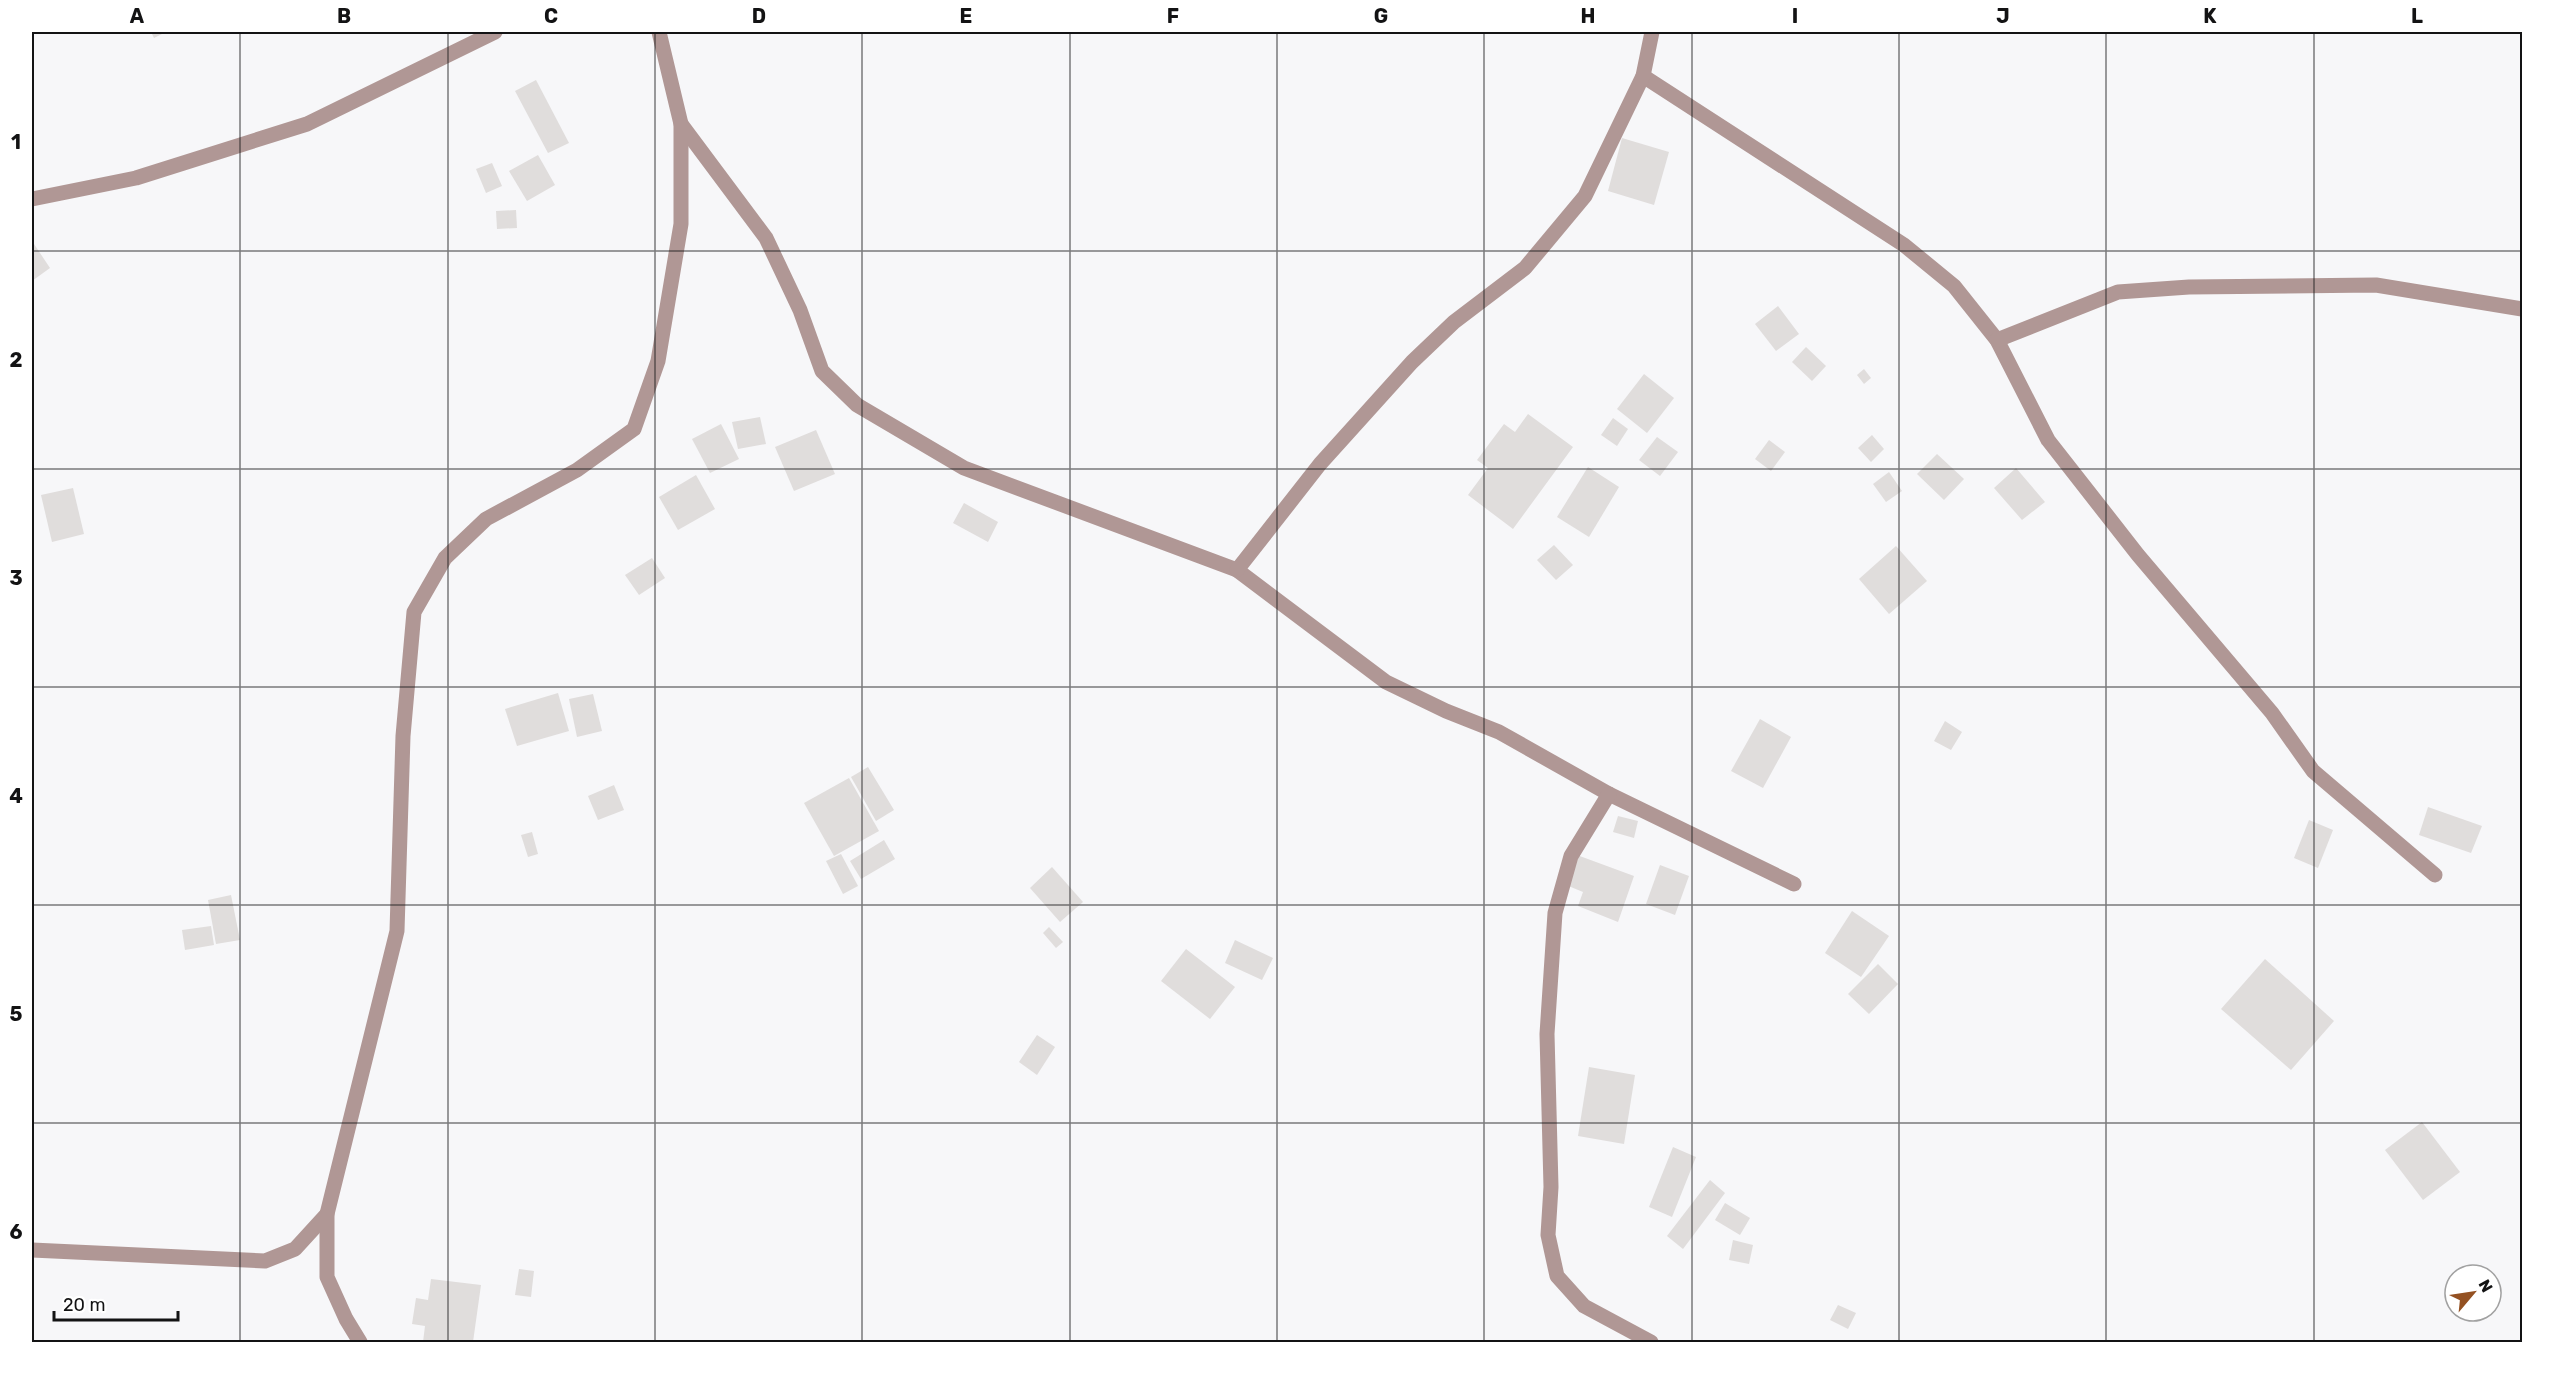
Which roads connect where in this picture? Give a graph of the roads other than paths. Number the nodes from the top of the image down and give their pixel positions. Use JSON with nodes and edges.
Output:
{"nodes":[{"id":1,"x":495,"y":32,"type":"edge"},
{"id":2,"x":658,"y":32,"type":"edge"},
{"id":3,"x":1652,"y":32,"type":"edge"},
{"id":4,"x":1643,"y":76,"type":"junction"},
{"id":5,"x":681,"y":124,"type":"junction"},
{"id":6,"x":32,"y":200,"type":"edge"},
{"id":7,"x":2523,"y":309,"type":"edge"},
{"id":8,"x":1997,"y":340,"type":"junction"},
{"id":9,"x":1237,"y":570,"type":"junction"},
{"id":10,"x":1609,"y":794,"type":"junction"},
{"id":11,"x":2436,"y":875,"type":"dead end"},
{"id":12,"x":1794,"y":884,"type":"dead end"},
{"id":13,"x":327,"y":1214,"type":"junction"},
{"id":14,"x":32,"y":1250,"type":"edge"},
{"id":15,"x":360,"y":1342,"type":"edge"},
{"id":16,"x":1651,"y":1342,"type":"edge"}],
"edges":[{"from":1,"to":6,"type":"street"},
{"from":2,"to":5,"type":"street"},
{"from":3,"to":4,"type":"street"},
{"from":4,"to":8,"type":"street"},
{"from":4,"to":9,"type":"street"},
{"from":5,"to":9,"type":"street"},
{"from":5,"to":13,"type":"street"},
{"from":7,"to":8,"type":"street"},
{"from":8,"to":11,"type":"street"},
{"from":9,"to":10,"type":"street"},
{"from":10,"to":12,"type":"street"},
{"from":10,"to":16,"type":"street"},
{"from":13,"to":14,"type":"street"},
{"from":13,"to":15,"type":"street"}]}
